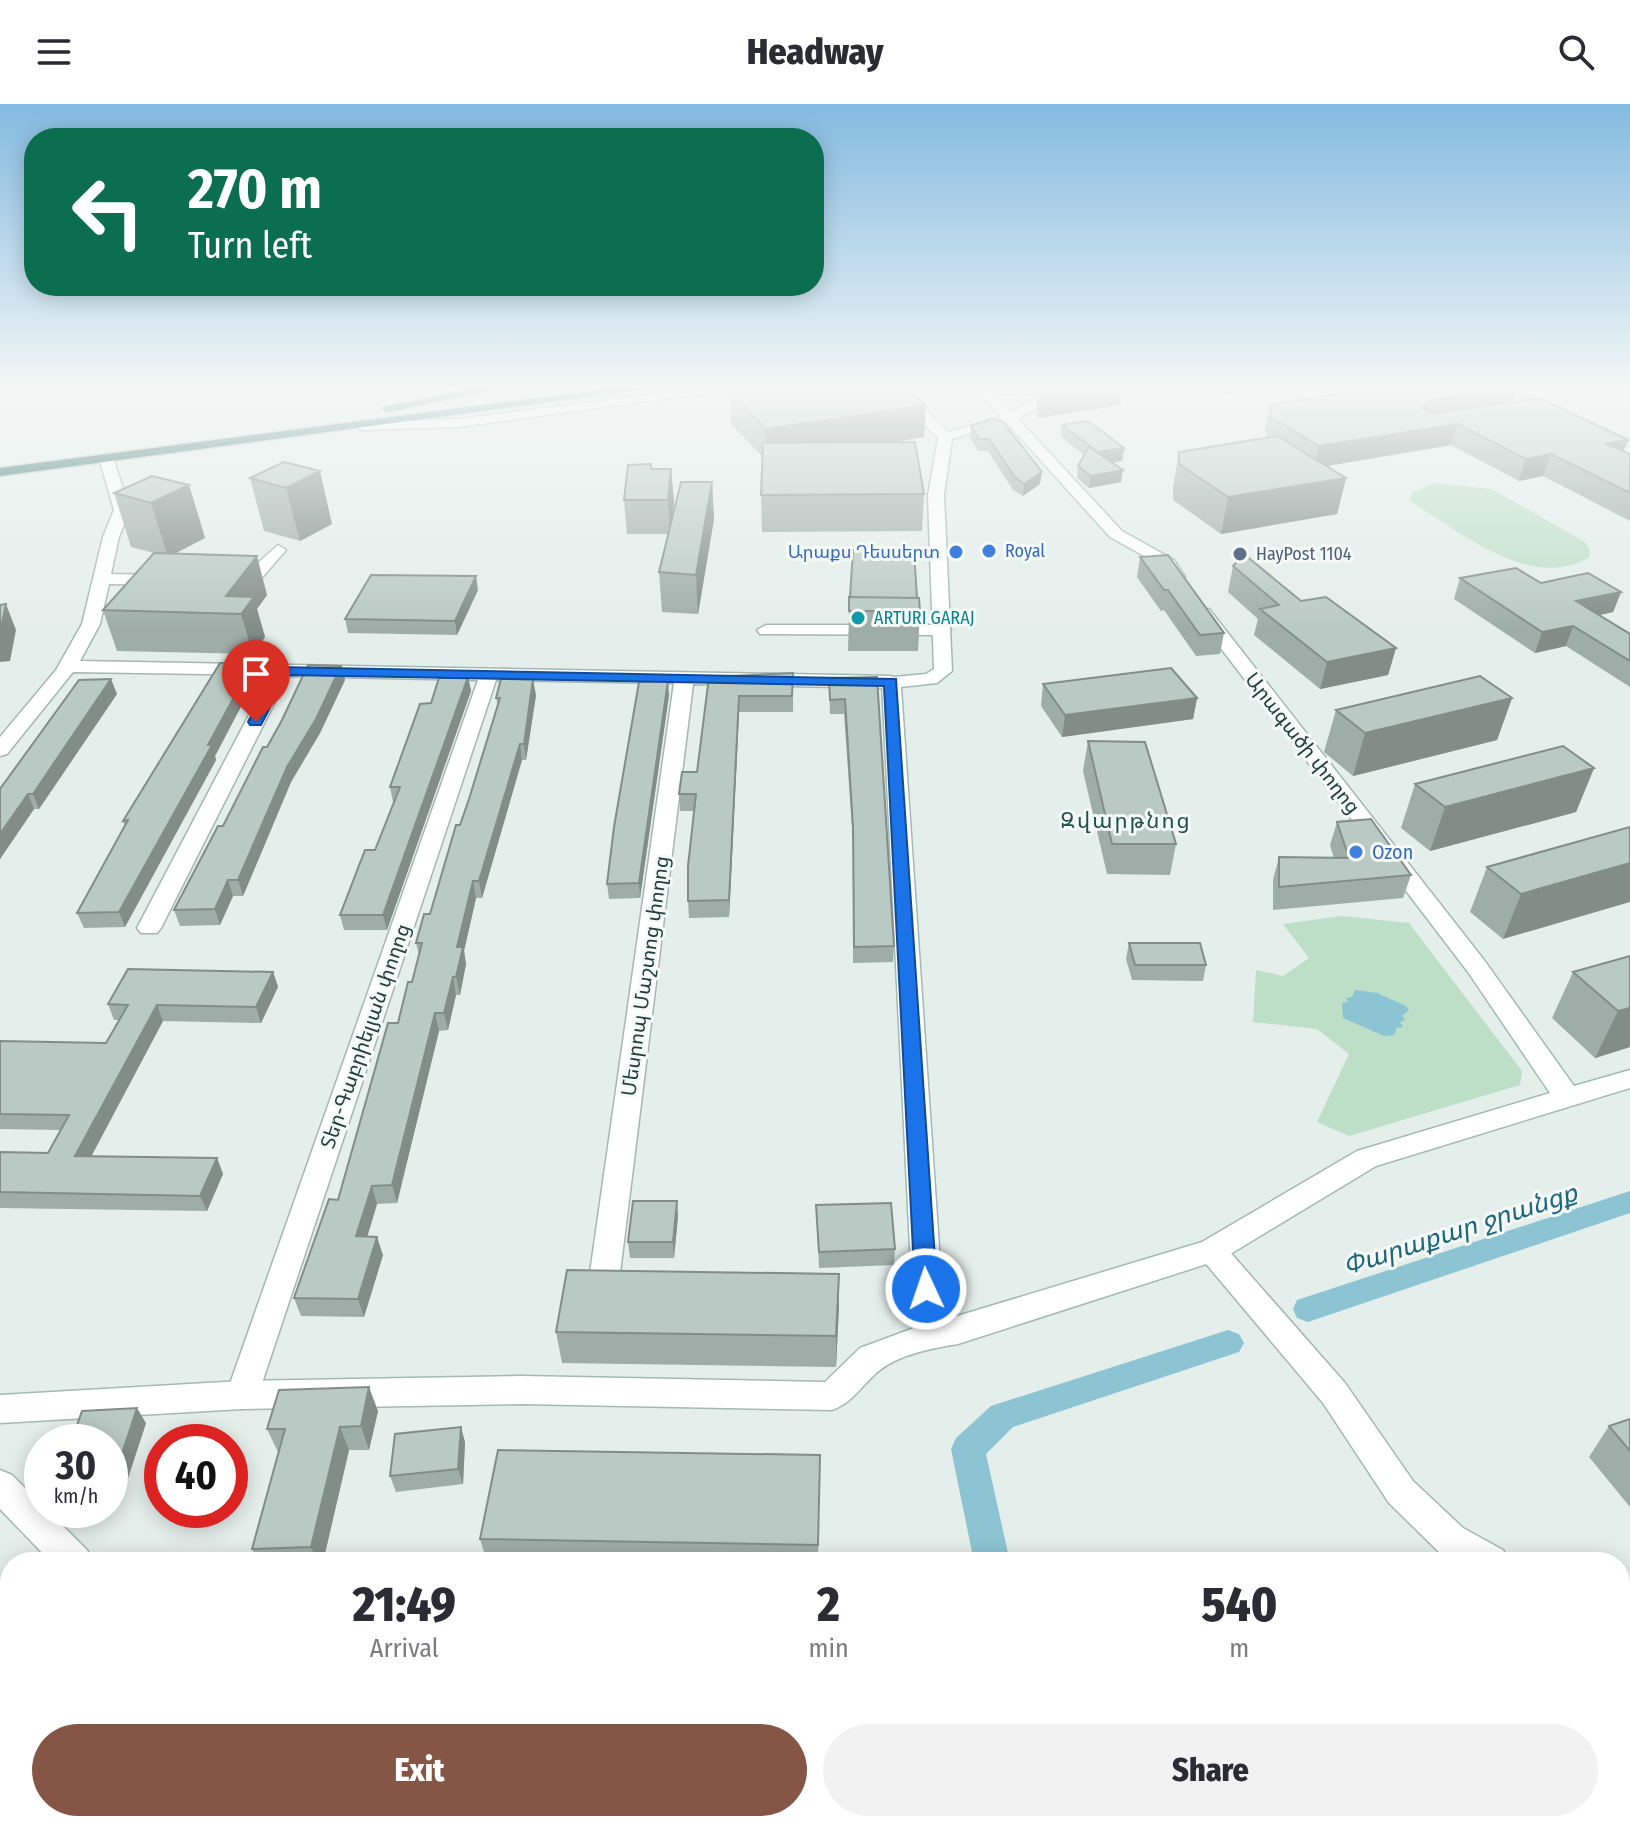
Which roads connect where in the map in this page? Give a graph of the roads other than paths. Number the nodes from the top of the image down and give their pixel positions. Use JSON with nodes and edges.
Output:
{"nodes":[{"id":1,"x":33,"y":468,"type":"edge"},
{"id":2,"x":109,"y":468,"type":"edge"},
{"id":3,"x":940,"y":468,"type":"edge"},
{"id":4,"x":1056,"y":468,"type":"edge"},
{"id":5,"x":0,"y":472,"type":"edge"},
{"id":6,"x":278,"y":550,"type":"dead end"},
{"id":7,"x":101,"y":579,"type":"junction"},
{"id":8,"x":187,"y":580,"type":"edge"},
{"id":9,"x":212,"y":580,"type":"edge"},
{"id":10,"x":766,"y":630,"type":"dead end"},
{"id":11,"x":942,"y":630,"type":"junction"},
{"id":12,"x":66,"y":666,"type":"junction"},
{"id":13,"x":282,"y":670,"type":"junction"},
{"id":14,"x":488,"y":676,"type":"junction"},
{"id":15,"x":684,"y":680,"type":"junction"},
{"id":16,"x":891,"y":682,"type":"junction"},
{"id":17,"x":0,"y":750,"type":"edge"},
{"id":18,"x":149,"y":928,"type":"dead end"},
{"id":19,"x":1630,"y":1079,"type":"edge"},
{"id":20,"x":1567,"y":1097,"type":"junction"},
{"id":21,"x":1212,"y":1251,"type":"junction"},
{"id":22,"x":605,"y":1273,"type":"edge"},
{"id":23,"x":930,"y":1335,"type":"junction"},
{"id":24,"x":242,"y":1395,"type":"junction"},
{"id":25,"x":0,"y":1409,"type":"edge"},
{"id":26,"x":0,"y":1486,"type":"edge"},
{"id":27,"x":65,"y":1552,"type":"edge"},
{"id":28,"x":1473,"y":1552,"type":"edge"}],
"edges":[{"from":1,"to":5,"type":"highway"},
{"from":2,"to":7,"type":"street"},
{"from":3,"to":11,"type":"street"},
{"from":4,"to":20,"type":"street","name":"Արագածի փողոց"},
{"from":6,"to":9,"type":"street"},
{"from":7,"to":8,"type":"street"},
{"from":7,"to":12,"type":"street"},
{"from":10,"to":11,"type":"street"},
{"from":11,"to":16,"type":"street"},
{"from":12,"to":13,"type":"street"},
{"from":12,"to":17,"type":"street"},
{"from":13,"to":14,"type":"street"},
{"from":13,"to":18,"type":"street"},
{"from":14,"to":15,"type":"street"},
{"from":14,"to":24,"type":"street","name":"Տեր-Գաբրիելյան փողոց"},
{"from":15,"to":16,"type":"street"},
{"from":15,"to":22,"type":"street","name":"Մեսրոպ Մաշտոց փողոց"},
{"from":16,"to":23,"type":"street"},
{"from":19,"to":20,"type":"street"},
{"from":20,"to":21,"type":"street"},
{"from":21,"to":23,"type":"street"},
{"from":21,"to":28,"type":"street"},
{"from":23,"to":24,"type":"street"},
{"from":24,"to":25,"type":"street"},
{"from":26,"to":27,"type":"street"}]}
